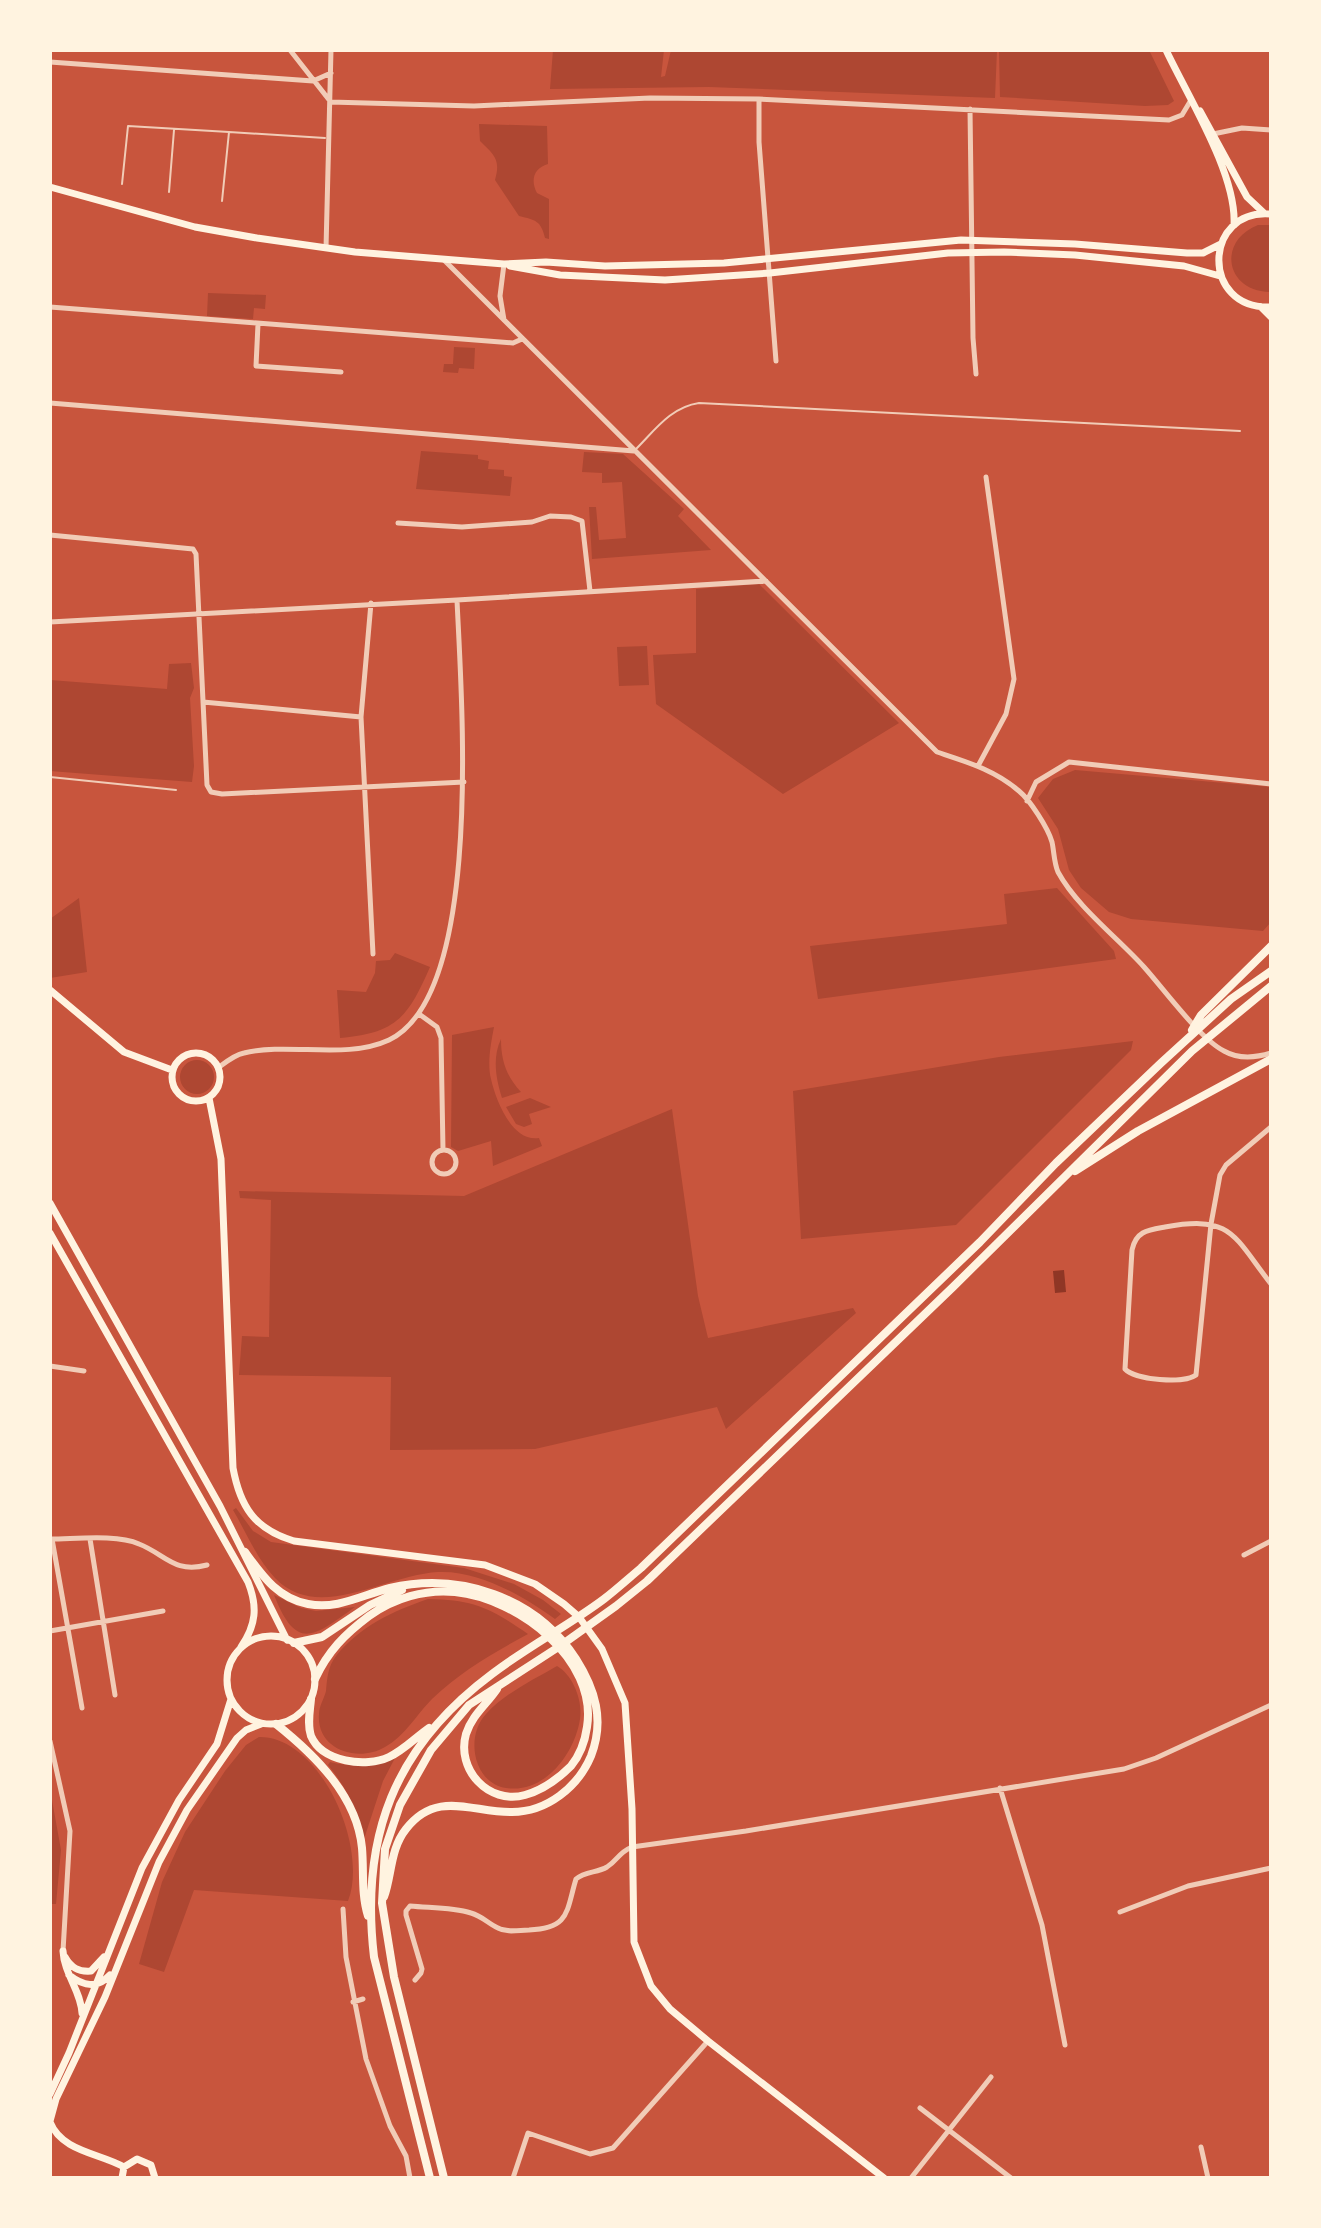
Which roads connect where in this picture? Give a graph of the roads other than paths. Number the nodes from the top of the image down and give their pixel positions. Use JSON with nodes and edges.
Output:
{"nodes":[{"id":1,"x":290,"y":50,"type":"edge"},
{"id":2,"x":331,"y":50,"type":"edge"},
{"id":3,"x":1166,"y":50,"type":"edge"},
{"id":4,"x":50,"y":62,"type":"edge"},
{"id":5,"x":331,"y":73,"type":"junction"},
{"id":6,"x":313,"y":81,"type":"junction"},
{"id":7,"x":759,"y":99,"type":"junction"},
{"id":8,"x":1191,"y":100,"type":"junction"},
{"id":9,"x":330,"y":102,"type":"junction"},
{"id":10,"x":970,"y":109,"type":"junction"},
{"id":11,"x":174,"y":129,"type":"junction"},
{"id":12,"x":1271,"y":130,"type":"edge"},
{"id":13,"x":229,"y":132,"type":"junction"},
{"id":14,"x":1213,"y":134,"type":"junction"},
{"id":15,"x":330,"y":138,"type":"junction"},
{"id":16,"x":122,"y":184,"type":"dead end"},
{"id":17,"x":50,"y":187,"type":"edge"},
{"id":18,"x":169,"y":192,"type":"dead end"},
{"id":19,"x":222,"y":201,"type":"dead end"},
{"id":20,"x":1267,"y":214,"type":"edge"},
{"id":21,"x":1234,"y":225,"type":"junction"},
{"id":22,"x":971,"y":240,"type":"junction"},
{"id":23,"x":1221,"y":244,"type":"junction"},
{"id":24,"x":326,"y":249,"type":"junction"},
{"id":25,"x":972,"y":252,"type":"junction"},
{"id":26,"x":444,"y":260,"type":"junction"},
{"id":27,"x":769,"y":260,"type":"junction"},
{"id":28,"x":504,"y":264,"type":"junction"},
{"id":29,"x":770,"y":273,"type":"junction"},
{"id":30,"x":1220,"y":276,"type":"junction"},
{"id":31,"x":50,"y":307,"type":"edge"},
{"id":32,"x":1261,"y":307,"type":"junction"},
{"id":33,"x":1271,"y":307,"type":"edge"},
{"id":34,"x":1271,"y":317,"type":"edge"},
{"id":35,"x":504,"y":321,"type":"junction"},
{"id":36,"x":258,"y":324,"type":"junction"},
{"id":37,"x":522,"y":339,"type":"junction"},
{"id":38,"x":776,"y":361,"type":"dead end"},
{"id":39,"x":341,"y":372,"type":"dead end"},
{"id":40,"x":976,"y":374,"type":"dead end"},
{"id":41,"x":50,"y":403,"type":"edge"},
{"id":42,"x":1240,"y":431,"type":"dead end"},
{"id":43,"x":635,"y":451,"type":"junction"},
{"id":44,"x":986,"y":477,"type":"dead end"},
{"id":45,"x":398,"y":523,"type":"dead end"},
{"id":46,"x":50,"y":535,"type":"edge"},
{"id":47,"x":766,"y":581,"type":"junction"},
{"id":48,"x":590,"y":591,"type":"junction"},
{"id":49,"x":457,"y":600,"type":"junction"},
{"id":50,"x":371,"y":603,"type":"junction"},
{"id":51,"x":199,"y":613,"type":"junction"},
{"id":52,"x":50,"y":622,"type":"edge"},
{"id":53,"x":203,"y":702,"type":"junction"},
{"id":54,"x":361,"y":717,"type":"junction"},
{"id":55,"x":978,"y":766,"type":"junction"},
{"id":56,"x":50,"y":777,"type":"edge"},
{"id":57,"x":464,"y":782,"type":"junction"},
{"id":58,"x":1271,"y":784,"type":"edge"},
{"id":59,"x":365,"y":786,"type":"junction"},
{"id":60,"x":176,"y":790,"type":"dead end"},
{"id":61,"x":1027,"y":801,"type":"junction"},
{"id":62,"x":1271,"y":946,"type":"edge"},
{"id":63,"x":373,"y":954,"type":"dead end"},
{"id":64,"x":1271,"y":971,"type":"edge"},
{"id":65,"x":1271,"y":986,"type":"edge"},
{"id":66,"x":50,"y":990,"type":"edge"},
{"id":67,"x":419,"y":1014,"type":"junction"},
{"id":68,"x":1204,"y":1018,"type":"junction"},
{"id":69,"x":1271,"y":1056,"type":"edge"},
{"id":70,"x":218,"y":1068,"type":"junction"},
{"id":71,"x":172,"y":1070,"type":"junction"},
{"id":72,"x":209,"y":1098,"type":"junction"},
{"id":73,"x":1269,"y":1127,"type":"edge"},
{"id":74,"x":443,"y":1150,"type":"junction"},
{"id":75,"x":1063,"y":1177,"type":"junction"},
{"id":76,"x":50,"y":1203,"type":"edge"},
{"id":77,"x":1211,"y":1224,"type":"junction"},
{"id":78,"x":50,"y":1233,"type":"edge"},
{"id":79,"x":1271,"y":1284,"type":"edge"},
{"id":80,"x":50,"y":1366,"type":"edge"},
{"id":81,"x":84,"y":1371,"type":"dead end"},
{"id":82,"x":51,"y":1539,"type":"edge"},
{"id":83,"x":90,"y":1539,"type":"junction"},
{"id":84,"x":1271,"y":1541,"type":"edge"},
{"id":85,"x":245,"y":1552,"type":"junction"},
{"id":86,"x":1244,"y":1555,"type":"dead end"},
{"id":87,"x":207,"y":1565,"type":"dead end"},
{"id":88,"x":410,"y":1586,"type":"junction"},
{"id":89,"x":163,"y":1611,"type":"dead end"},
{"id":90,"x":519,"y":1611,"type":"junction"},
{"id":91,"x":102,"y":1622,"type":"junction"},
{"id":92,"x":68,"y":1628,"type":"junction"},
{"id":93,"x":50,"y":1631,"type":"edge"},
{"id":94,"x":291,"y":1641,"type":"junction"},
{"id":95,"x":241,"y":1647,"type":"junction"},
{"id":96,"x":581,"y":1674,"type":"junction"},
{"id":97,"x":315,"y":1679,"type":"junction"},
{"id":98,"x":501,"y":1683,"type":"junction"},
{"id":99,"x":115,"y":1695,"type":"dead end"},
{"id":100,"x":231,"y":1699,"type":"junction"},
{"id":101,"x":311,"y":1699,"type":"junction"},
{"id":102,"x":1271,"y":1705,"type":"edge"},
{"id":103,"x":82,"y":1708,"type":"dead end"},
{"id":104,"x":437,"y":1723,"type":"junction"},
{"id":105,"x":261,"y":1724,"type":"junction"},
{"id":106,"x":276,"y":1724,"type":"junction"},
{"id":107,"x":50,"y":1741,"type":"edge"},
{"id":108,"x":58,"y":1776,"type":"junction"},
{"id":109,"x":50,"y":1777,"type":"edge"},
{"id":110,"x":1000,"y":1788,"type":"junction"},
{"id":111,"x":632,"y":1847,"type":"junction"},
{"id":112,"x":1271,"y":1868,"type":"edge"},
{"id":113,"x":382,"y":1903,"type":"junction"},
{"id":114,"x":343,"y":1909,"type":"dead end"},
{"id":115,"x":1120,"y":1912,"type":"dead end"},
{"id":116,"x":370,"y":1924,"type":"junction"},
{"id":117,"x":113,"y":1942,"type":"junction"},
{"id":118,"x":63,"y":1951,"type":"junction"},
{"id":119,"x":117,"y":1966,"type":"junction"},
{"id":120,"x":67,"y":1974,"type":"junction"},
{"id":121,"x":415,"y":1980,"type":"dead end"},
{"id":122,"x":97,"y":1984,"type":"junction"},
{"id":123,"x":363,"y":1999,"type":"dead end"},
{"id":124,"x":353,"y":2002,"type":"junction"},
{"id":125,"x":81,"y":2023,"type":"junction"},
{"id":126,"x":708,"y":2041,"type":"junction"},
{"id":127,"x":1065,"y":2045,"type":"dead end"},
{"id":128,"x":60,"y":2073,"type":"junction"},
{"id":129,"x":50,"y":2077,"type":"edge"},
{"id":130,"x":991,"y":2077,"type":"dead end"},
{"id":131,"x":50,"y":2094,"type":"edge"},
{"id":132,"x":920,"y":2108,"type":"dead end"},
{"id":133,"x":50,"y":2122,"type":"edge"},
{"id":134,"x":949,"y":2130,"type":"junction"},
{"id":135,"x":50,"y":2139,"type":"edge"},
{"id":136,"x":63,"y":2139,"type":"junction"},
{"id":137,"x":1201,"y":2147,"type":"dead end"},
{"id":138,"x":124,"y":2167,"type":"junction"},
{"id":139,"x":122,"y":2178,"type":"edge"},
{"id":140,"x":155,"y":2178,"type":"edge"},
{"id":141,"x":410,"y":2178,"type":"edge"},
{"id":142,"x":430,"y":2178,"type":"edge"},
{"id":143,"x":444,"y":2178,"type":"edge"},
{"id":144,"x":513,"y":2178,"type":"edge"},
{"id":145,"x":884,"y":2178,"type":"edge"},
{"id":146,"x":911,"y":2178,"type":"edge"},
{"id":147,"x":1011,"y":2178,"type":"edge"},
{"id":148,"x":1208,"y":2178,"type":"edge"}],
"edges":[{"from":1,"to":6,"type":"street"},
{"from":2,"to":5,"type":"street"},
{"from":3,"to":8,"type":"main road"},
{"from":4,"to":6,"type":"street"},
{"from":5,"to":6,"type":"street"},
{"from":5,"to":9,"type":"street"},
{"from":6,"to":9,"type":"street"},
{"from":7,"to":9,"type":"street"},
{"from":7,"to":10,"type":"street"},
{"from":7,"to":27,"type":"street"},
{"from":8,"to":10,"type":"street"},
{"from":8,"to":14,"type":"main road"},
{"from":8,"to":21,"type":"main road"},
{"from":9,"to":15,"type":"street"},
{"from":10,"to":22,"type":"street"},
{"from":11,"to":13,"type":"lane"},
{"from":11,"to":16,"type":"lane"},
{"from":11,"to":18,"type":"lane"},
{"from":12,"to":14,"type":"street"},
{"from":13,"to":15,"type":"lane"},
{"from":13,"to":19,"type":"lane"},
{"from":14,"to":20,"type":"main road"},
{"from":15,"to":24,"type":"street"},
{"from":17,"to":24,"type":"main road"},
{"from":20,"to":21,"type":"main road"},
{"from":21,"to":23,"type":"main road"},
{"from":22,"to":23,"type":"main road"},
{"from":22,"to":25,"type":"street"},
{"from":22,"to":27,"type":"main road"},
{"from":23,"to":30,"type":"main road"},
{"from":24,"to":26,"type":"main road"},
{"from":25,"to":29,"type":"main road"},
{"from":25,"to":30,"type":"main road"},
{"from":25,"to":40,"type":"street"},
{"from":26,"to":28,"type":"main road"},
{"from":26,"to":35,"type":"street"},
{"from":27,"to":28,"type":"main road"},
{"from":27,"to":29,"type":"street"},
{"from":28,"to":29,"type":"main road"},
{"from":28,"to":35,"type":"street"},
{"from":29,"to":38,"type":"street"},
{"from":30,"to":32,"type":"main road"},
{"from":31,"to":36,"type":"street"},
{"from":32,"to":33,"type":"main road"},
{"from":32,"to":34,"type":"main road"},
{"from":35,"to":37,"type":"street"},
{"from":36,"to":37,"type":"street"},
{"from":36,"to":39,"type":"street"},
{"from":37,"to":43,"type":"street"},
{"from":41,"to":43,"type":"street"},
{"from":42,"to":43,"type":"lane"},
{"from":43,"to":47,"type":"street"},
{"from":44,"to":55,"type":"street"},
{"from":45,"to":48,"type":"street"},
{"from":46,"to":51,"type":"street"},
{"from":47,"to":48,"type":"street"},
{"from":47,"to":55,"type":"street"},
{"from":48,"to":49,"type":"street"},
{"from":49,"to":50,"type":"street"},
{"from":49,"to":57,"type":"street"},
{"from":50,"to":51,"type":"street"},
{"from":50,"to":54,"type":"street"},
{"from":51,"to":52,"type":"street"},
{"from":51,"to":53,"type":"street"},
{"from":53,"to":54,"type":"street"},
{"from":53,"to":59,"type":"street"},
{"from":54,"to":59,"type":"street"},
{"from":55,"to":61,"type":"street"},
{"from":56,"to":60,"type":"lane"},
{"from":57,"to":59,"type":"street"},
{"from":57,"to":67,"type":"street"},
{"from":58,"to":61,"type":"street"},
{"from":59,"to":63,"type":"street"},
{"from":61,"to":69,"type":"street"},
{"from":62,"to":68,"type":"highway"},
{"from":64,"to":68,"type":"highway"},
{"from":65,"to":75,"type":"highway"},
{"from":66,"to":71,"type":"main road"},
{"from":67,"to":70,"type":"street"},
{"from":67,"to":74,"type":"street"},
{"from":68,"to":104,"type":"highway"},
{"from":69,"to":75,"type":"highway"},
{"from":70,"to":71,"type":"main road"},
{"from":70,"to":72,"type":"main road"},
{"from":71,"to":72,"type":"main road"},
{"from":72,"to":111,"type":"main road"},
{"from":73,"to":77,"type":"street"},
{"from":74,"to":74,"type":"street"},
{"from":75,"to":98,"type":"highway"},
{"from":76,"to":85,"type":"main road"},
{"from":77,"to":77,"type":"street"},
{"from":77,"to":79,"type":"street"},
{"from":78,"to":95,"type":"main road"},
{"from":80,"to":81,"type":"street"},
{"from":82,"to":83,"type":"street"},
{"from":82,"to":92,"type":"street"},
{"from":83,"to":87,"type":"street"},
{"from":83,"to":91,"type":"street"},
{"from":84,"to":86,"type":"street"},
{"from":85,"to":88,"type":"highway"},
{"from":85,"to":94,"type":"main road"},
{"from":88,"to":90,"type":"highway"},
{"from":88,"to":94,"type":"highway"},
{"from":89,"to":91,"type":"street"},
{"from":90,"to":96,"type":"highway"},
{"from":90,"to":97,"type":"highway"},
{"from":91,"to":92,"type":"street"},
{"from":91,"to":99,"type":"street"},
{"from":92,"to":93,"type":"street"},
{"from":92,"to":103,"type":"street"},
{"from":94,"to":95,"type":"main road"},
{"from":94,"to":97,"type":"main road"},
{"from":95,"to":100,"type":"main road"},
{"from":96,"to":98,"type":"highway"},
{"from":96,"to":113,"type":"highway"},
{"from":97,"to":101,"type":"main road"},
{"from":98,"to":113,"type":"highway"},
{"from":100,"to":105,"type":"main road"},
{"from":100,"to":117,"type":"main road"},
{"from":101,"to":104,"type":"highway"},
{"from":101,"to":106,"type":"main road"},
{"from":102,"to":110,"type":"street"},
{"from":104,"to":116,"type":"highway"},
{"from":105,"to":106,"type":"main road"},
{"from":105,"to":119,"type":"main road"},
{"from":106,"to":116,"type":"highway"},
{"from":107,"to":108,"type":"street"},
{"from":108,"to":109,"type":"street"},
{"from":108,"to":118,"type":"street"},
{"from":110,"to":111,"type":"street"},
{"from":110,"to":127,"type":"street"},
{"from":111,"to":121,"type":"street"},
{"from":111,"to":126,"type":"main road"},
{"from":112,"to":115,"type":"street"},
{"from":113,"to":143,"type":"highway"},
{"from":114,"to":124,"type":"street"},
{"from":116,"to":142,"type":"highway"},
{"from":117,"to":118,"type":"main road"},
{"from":117,"to":122,"type":"main road"},
{"from":118,"to":120,"type":"main road"},
{"from":119,"to":122,"type":"main road"},
{"from":119,"to":133,"type":"main road"},
{"from":120,"to":122,"type":"main road"},
{"from":120,"to":125,"type":"main road"},
{"from":122,"to":125,"type":"main road"},
{"from":123,"to":124,"type":"street"},
{"from":124,"to":141,"type":"street"},
{"from":125,"to":128,"type":"main road"},
{"from":126,"to":144,"type":"street"},
{"from":126,"to":145,"type":"main road"},
{"from":128,"to":129,"type":"street"},
{"from":128,"to":131,"type":"main road"},
{"from":130,"to":134,"type":"street"},
{"from":132,"to":134,"type":"street"},
{"from":133,"to":136,"type":"main road"},
{"from":134,"to":146,"type":"street"},
{"from":134,"to":147,"type":"street"},
{"from":135,"to":136,"type":"street"},
{"from":136,"to":138,"type":"main road"},
{"from":137,"to":148,"type":"street"},
{"from":138,"to":139,"type":"main road"},
{"from":138,"to":140,"type":"main road"}]}
